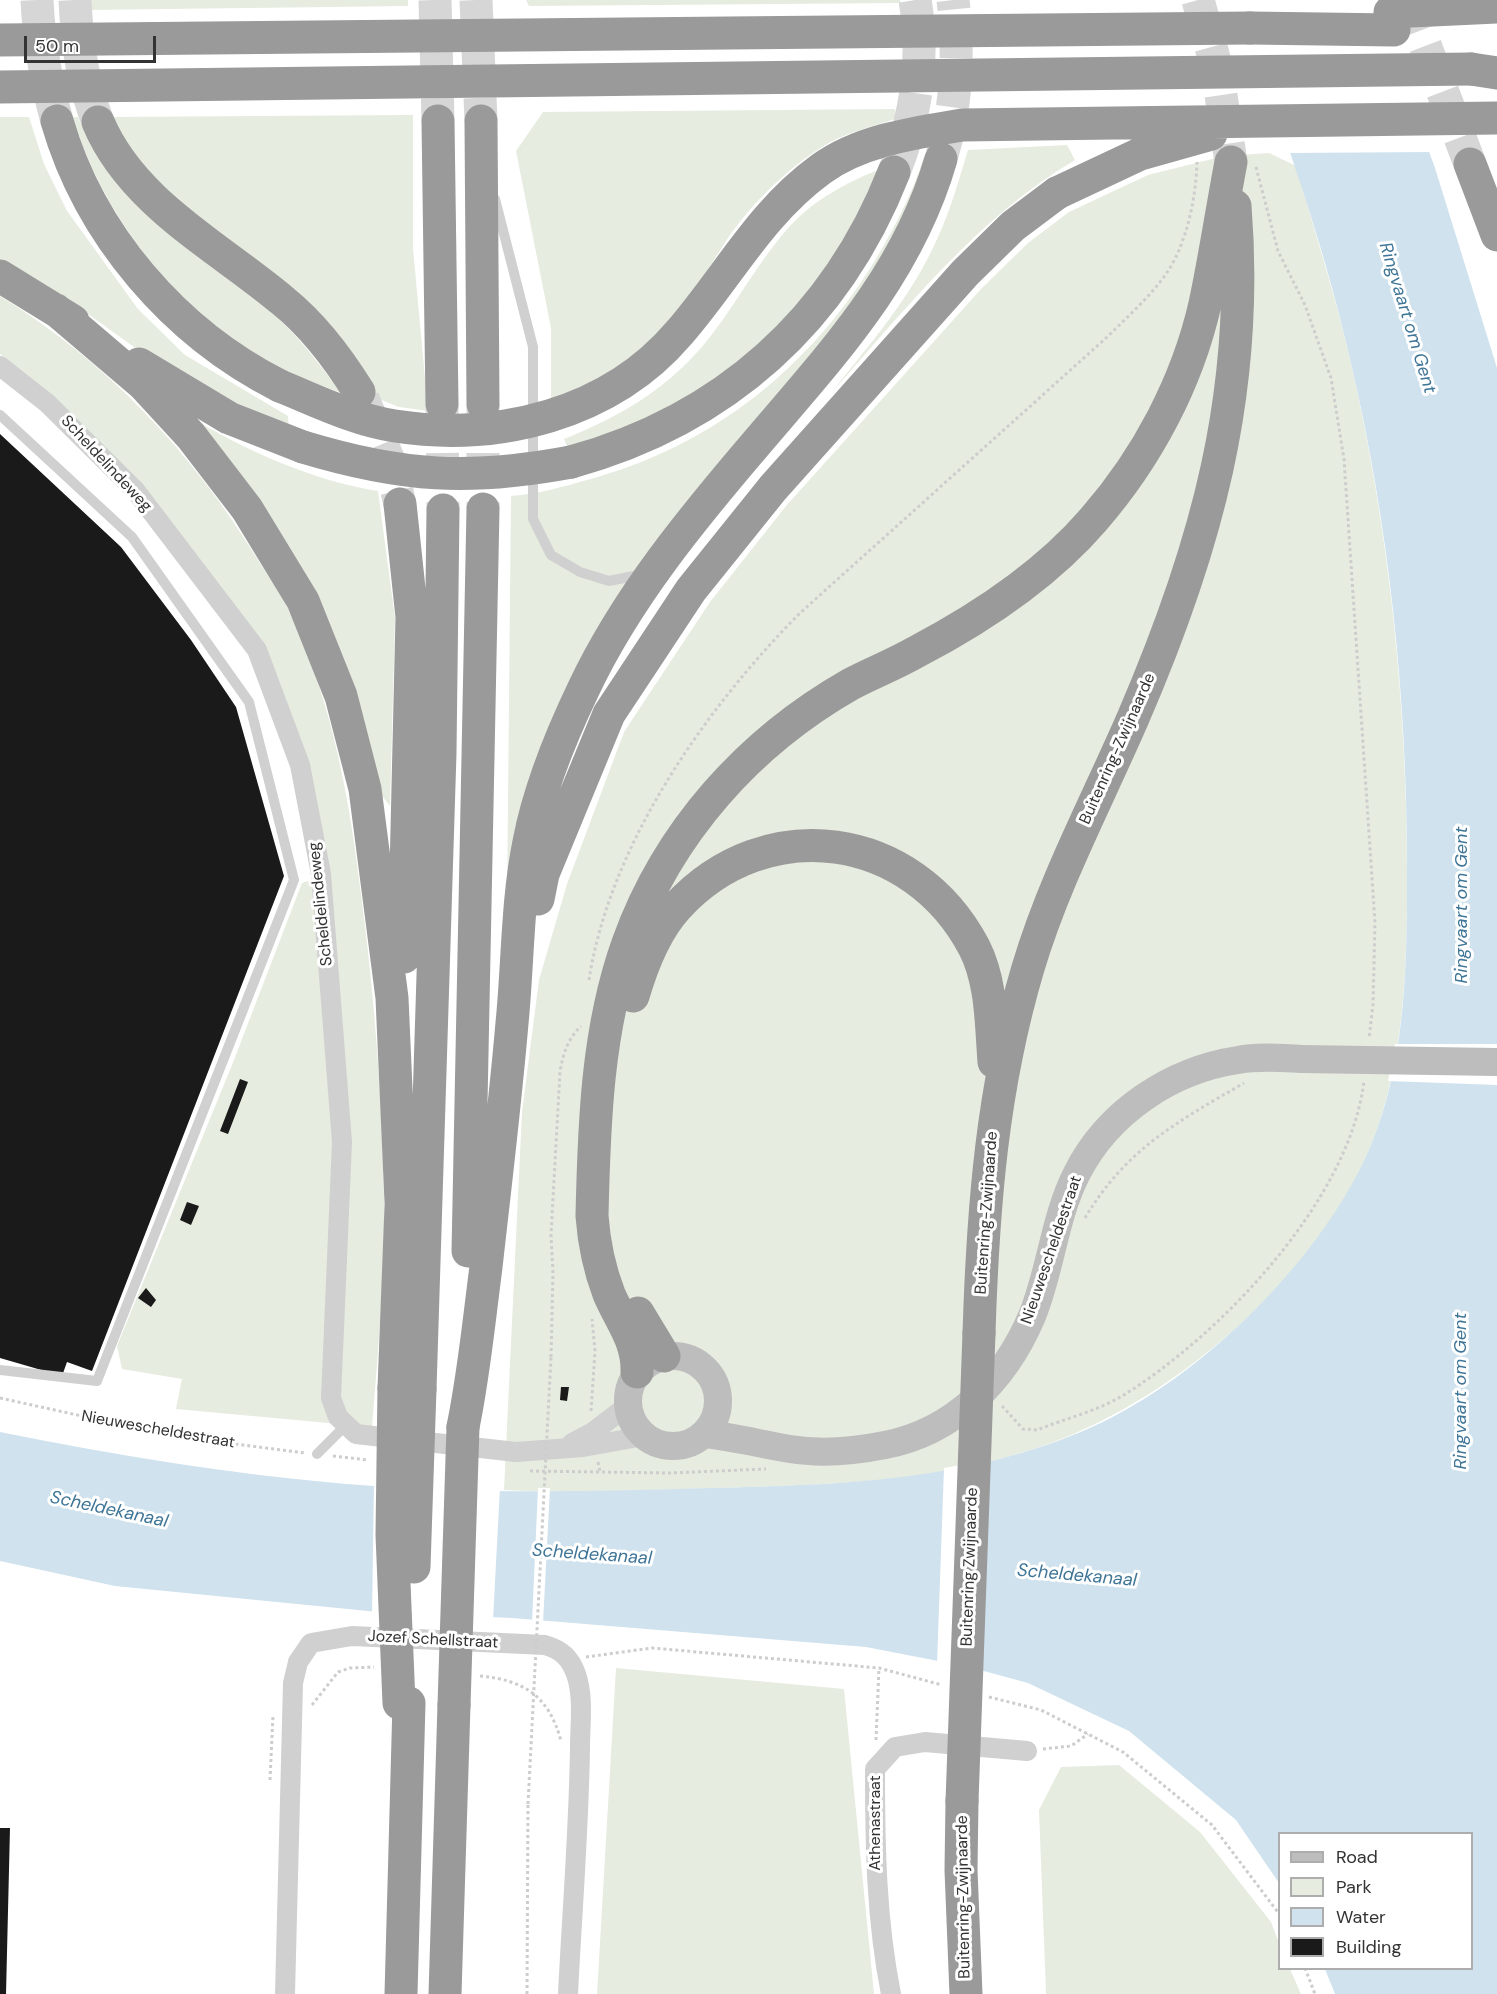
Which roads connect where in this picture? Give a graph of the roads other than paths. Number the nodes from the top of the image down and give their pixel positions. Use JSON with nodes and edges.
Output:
{"nodes":[{"id":1,"x":1497,"y":7,"type":"edge"},
{"id":2,"x":1250,"y":28,"type":"junction"},
{"id":3,"x":1497,"y":29,"type":"edge"},
{"id":4,"x":0,"y":40,"type":"edge"},
{"id":5,"x":1488,"y":70,"type":"edge"},
{"id":6,"x":0,"y":87,"type":"edge"},
{"id":7,"x":1497,"y":118,"type":"edge"},
{"id":8,"x":481,"y":120,"type":"tunnel mouth"},
{"id":9,"x":57,"y":121,"type":"tunnel mouth"},
{"id":10,"x":438,"y":121,"type":"tunnel mouth"},
{"id":11,"x":1295,"y":121,"type":"junction"},
{"id":12,"x":98,"y":122,"type":"tunnel mouth"},
{"id":13,"x":483,"y":156,"type":"junction"},
{"id":14,"x":941,"y":159,"type":"tunnel mouth"},
{"id":15,"x":1470,"y":164,"type":"tunnel mouth"},
{"id":16,"x":894,"y":172,"type":"tunnel mouth"},
{"id":17,"x":1497,"y":235,"type":"edge"},
{"id":18,"x":0,"y":276,"type":"edge"},
{"id":19,"x":56,"y":310,"type":"junction"},
{"id":20,"x":0,"y":366,"type":"edge"},
{"id":21,"x":359,"y":392,"type":"tunnel mouth"},
{"id":22,"x":442,"y":404,"type":"tunnel mouth"},
{"id":23,"x":483,"y":404,"type":"tunnel mouth"},
{"id":24,"x":0,"y":415,"type":"edge"},
{"id":25,"x":400,"y":504,"type":"tunnel mouth"},
{"id":26,"x":483,"y":509,"type":"tunnel mouth"},
{"id":27,"x":443,"y":510,"type":"tunnel mouth"},
{"id":28,"x":655,"y":572,"type":"junction"},
{"id":29,"x":512,"y":1027,"type":"junction"},
{"id":30,"x":1497,"y":1062,"type":"edge"},
{"id":31,"x":996,"y":1103,"type":"junction"},
{"id":32,"x":401,"y":1202,"type":"junction"},
{"id":33,"x":979,"y":1333,"type":"joint"},
{"id":34,"x":651,"y":1364,"type":"junction"},
{"id":35,"x":0,"y":1370,"type":"edge"},
{"id":36,"x":407,"y":1389,"type":"junction"},
{"id":37,"x":467,"y":1391,"type":"junction"},
{"id":38,"x":627,"y":1406,"type":"junction"},
{"id":39,"x":718,"y":1408,"type":"junction"},
{"id":40,"x":346,"y":1425,"type":"junction"},
{"id":41,"x":705,"y":1434,"type":"junction"},
{"id":42,"x":644,"y":1436,"type":"junction"},
{"id":43,"x":463,"y":1437,"type":"junction"},
{"id":44,"x":759,"y":1442,"type":"junction"},
{"id":45,"x":562,"y":1449,"type":"junction"},
{"id":46,"x":318,"y":1454,"type":"road end"},
{"id":47,"x":1026,"y":1751,"type":"road end"},
{"id":48,"x":962,"y":1801,"type":"joint"},
{"id":49,"x":285,"y":1994,"type":"edge"},
{"id":50,"x":401,"y":1994,"type":"edge"},
{"id":51,"x":445,"y":1994,"type":"edge"},
{"id":52,"x":567,"y":1994,"type":"edge"},
{"id":53,"x":891,"y":1994,"type":"edge"},
{"id":54,"x":966,"y":1994,"type":"edge"}],
"edges":[{"from":1,"to":2,"type":"highway","bridge":true},
{"from":2,"to":3,"type":"highway"},
{"from":2,"to":4,"type":"highway","bridge":true},
{"from":5,"to":6,"type":"highway","bridge":true},
{"from":7,"to":11,"type":"highway","bridge":true},
{"from":8,"to":13,"type":"highway"},
{"from":9,"to":11,"type":"highway","bridge":true},
{"from":10,"to":22,"type":"highway"},
{"from":11,"to":29,"type":"highway","bridge":true},
{"from":12,"to":21,"type":"highway"},
{"from":13,"to":23,"type":"highway"},
{"from":13,"to":28,"type":"lane"},
{"from":14,"to":28,"type":"highway"},
{"from":15,"to":17,"type":"highway"},
{"from":16,"to":19,"type":"highway","bridge":true},
{"from":18,"to":19,"type":"highway"},
{"from":19,"to":32,"type":"highway"},
{"from":20,"to":40,"type":"street","name":"Scheldelindeweg"},
{"from":24,"to":35,"type":"lane"},
{"from":25,"to":32,"type":"highway"},
{"from":26,"to":37,"type":"highway"},
{"from":27,"to":36,"type":"highway"},
{"from":28,"to":29,"type":"highway"},
{"from":29,"to":37,"type":"highway"},
{"from":30,"to":44,"type":"main road","name":"Nieuwescheldestraat","bridge":true},
{"from":31,"to":33,"type":"highway","name":"Buitenring-Zwijnaarde"},
{"from":31,"to":34,"type":"highway"},
{"from":31,"to":34,"type":"highway","name":"Buitenring-Zwijnaarde"},
{"from":32,"to":36,"type":"highway"},
{"from":33,"to":48,"type":"highway","name":"Buitenring Zwijnaarde","bridge":true},
{"from":34,"to":38,"type":"main road"},
{"from":34,"to":39,"type":"main road"},
{"from":36,"to":50,"type":"highway","bridge":true},
{"from":37,"to":43,"type":"highway"},
{"from":38,"to":42,"type":"main road"},
{"from":38,"to":45,"type":"street"},
{"from":39,"to":41,"type":"main road"},
{"from":39,"to":44,"type":"main road","name":"Nieuwescheldestraat"},
{"from":40,"to":43,"type":"street"},
{"from":40,"to":46,"type":"lane"},
{"from":41,"to":42,"type":"main road"},
{"from":41,"to":44,"type":"main road","name":"Nieuwescheldestraat"},
{"from":42,"to":45,"type":"street"},
{"from":43,"to":45,"type":"street"},
{"from":43,"to":51,"type":"highway","bridge":true},
{"from":47,"to":53,"type":"street","name":"Athenastraat"},
{"from":48,"to":54,"type":"highway","name":"Buitenring-Zwijnaarde"},
{"from":49,"to":52,"type":"street","name":"Jozef Schellstraat"}]}
